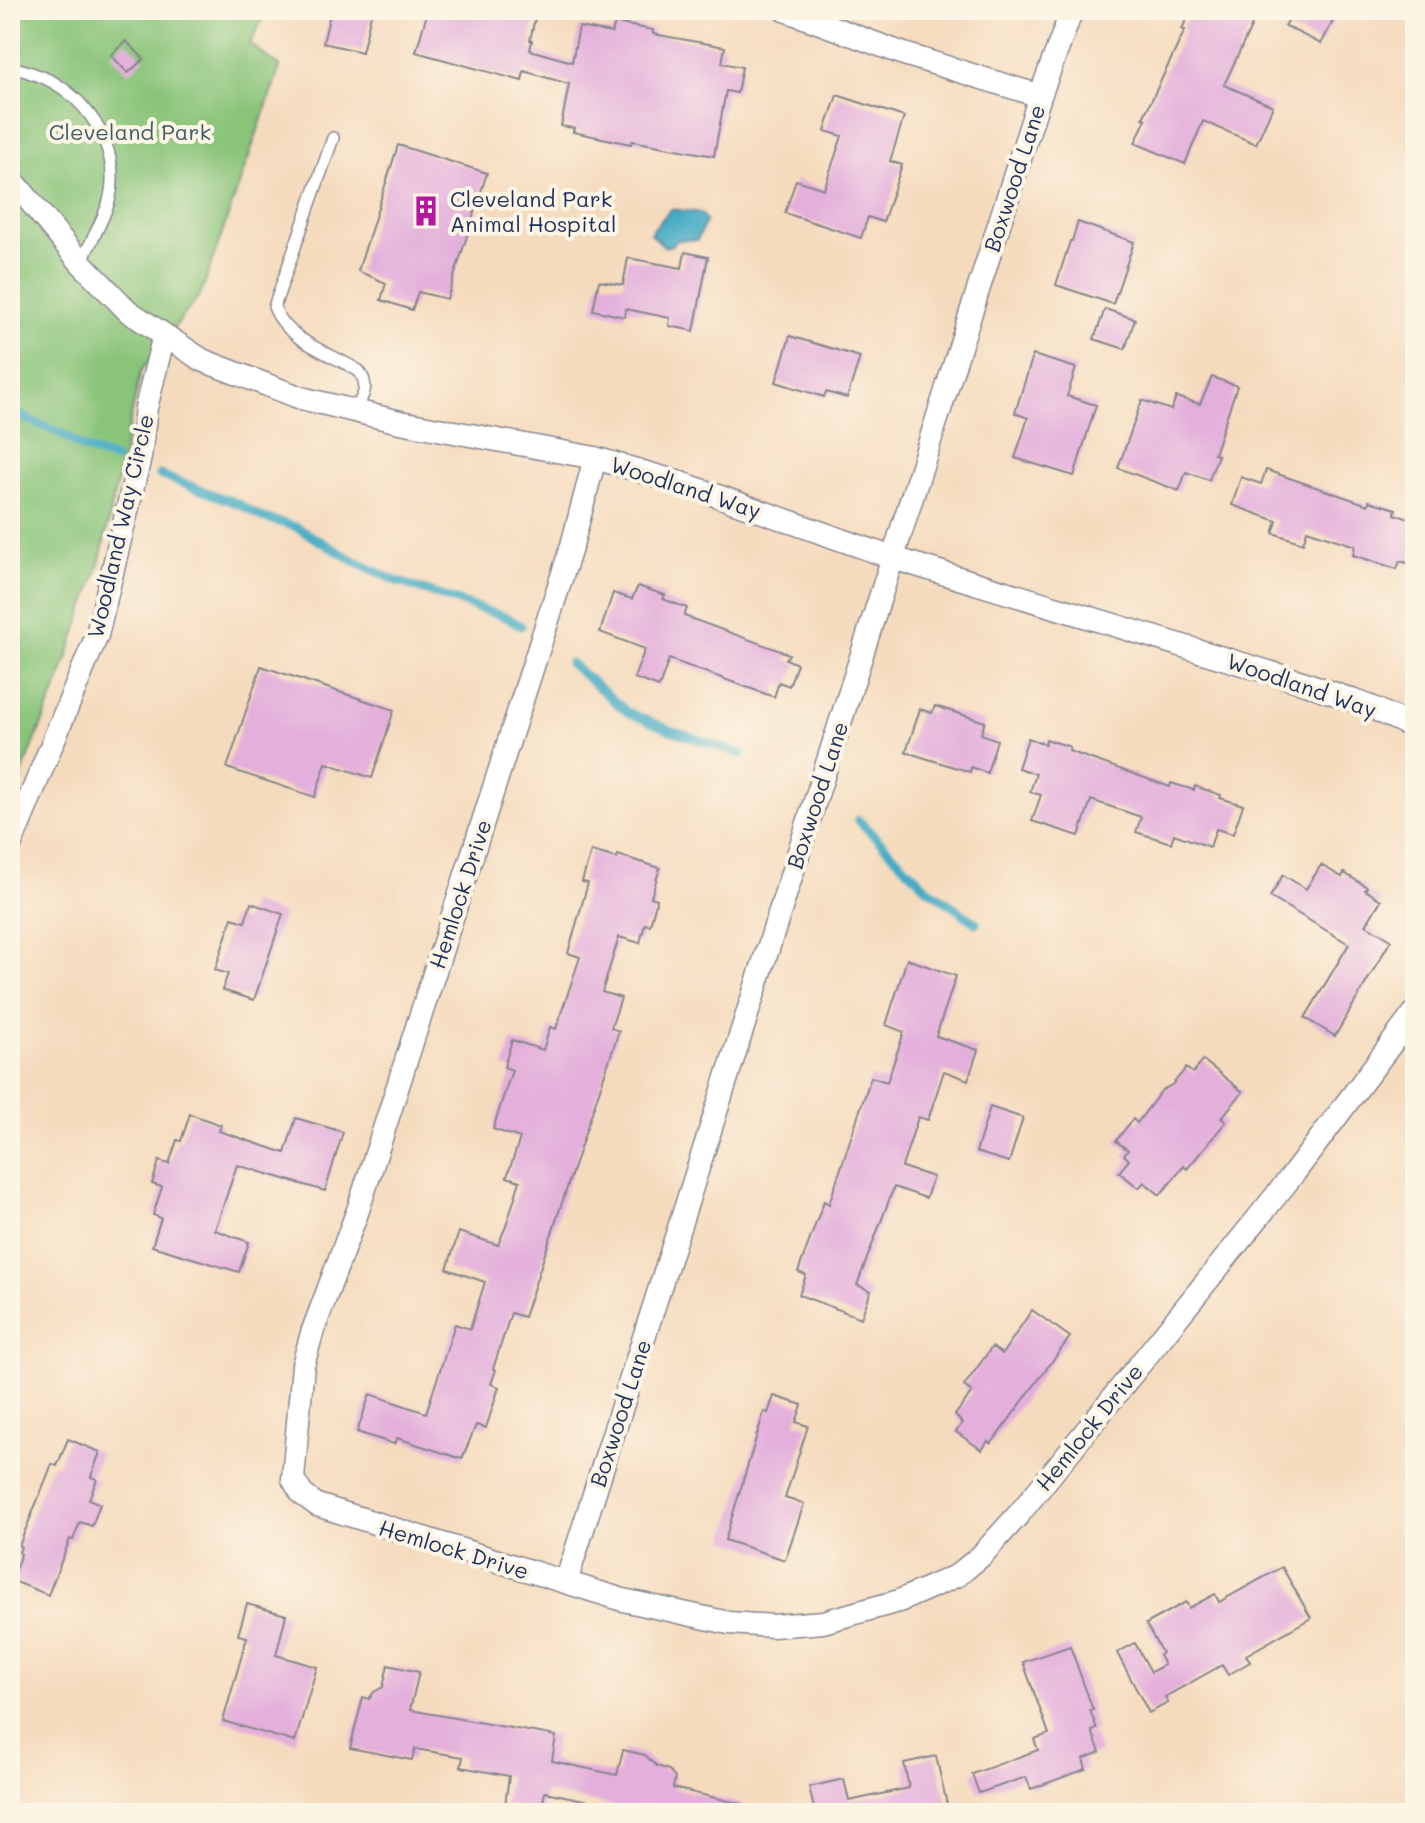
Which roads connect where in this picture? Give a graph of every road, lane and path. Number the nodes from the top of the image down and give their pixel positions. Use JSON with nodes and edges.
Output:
{"nodes":[{"id":1,"x":785,"y":10,"type":"edge"},
{"id":2,"x":1072,"y":10,"type":"edge"},
{"id":3,"x":10,"y":69,"type":"edge"},
{"id":4,"x":1040,"y":96,"type":"junction"},
{"id":5,"x":333,"y":138,"type":"dead end"},
{"id":6,"x":10,"y":177,"type":"edge"},
{"id":7,"x":81,"y":263,"type":"junction"},
{"id":8,"x":164,"y":335,"type":"junction"},
{"id":9,"x":355,"y":411,"type":"junction"},
{"id":10,"x":595,"y":458,"type":"junction"},
{"id":11,"x":893,"y":558,"type":"junction"},
{"id":12,"x":1415,"y":728,"type":"edge"},
{"id":13,"x":10,"y":846,"type":"edge"},
{"id":14,"x":1415,"y":1012,"type":"edge"},
{"id":15,"x":566,"y":1582,"type":"junction"}],
"edges":[{"from":1,"to":4,"type":"street"},
{"from":2,"to":4,"type":"street","name":"Boxwood Lane"},
{"from":3,"to":7,"type":"lane"},
{"from":4,"to":11,"type":"street","name":"Boxwood Lane"},
{"from":5,"to":9,"type":"lane"},
{"from":6,"to":7,"type":"street","name":"Woodland Way"},
{"from":7,"to":8,"type":"street","name":"Woodland Way"},
{"from":8,"to":9,"type":"street","name":"Woodland Way"},
{"from":8,"to":13,"type":"street","name":"Woodland Way Circle"},
{"from":9,"to":10,"type":"street","name":"Woodland Way"},
{"from":10,"to":11,"type":"street","name":"Woodland Way"},
{"from":10,"to":15,"type":"street","name":"Hemlock Drive"},
{"from":11,"to":12,"type":"street","name":"Woodland Way"},
{"from":11,"to":15,"type":"street","name":"Boxwood Lane"},
{"from":14,"to":15,"type":"street","name":"Hemlock Drive"}]}
